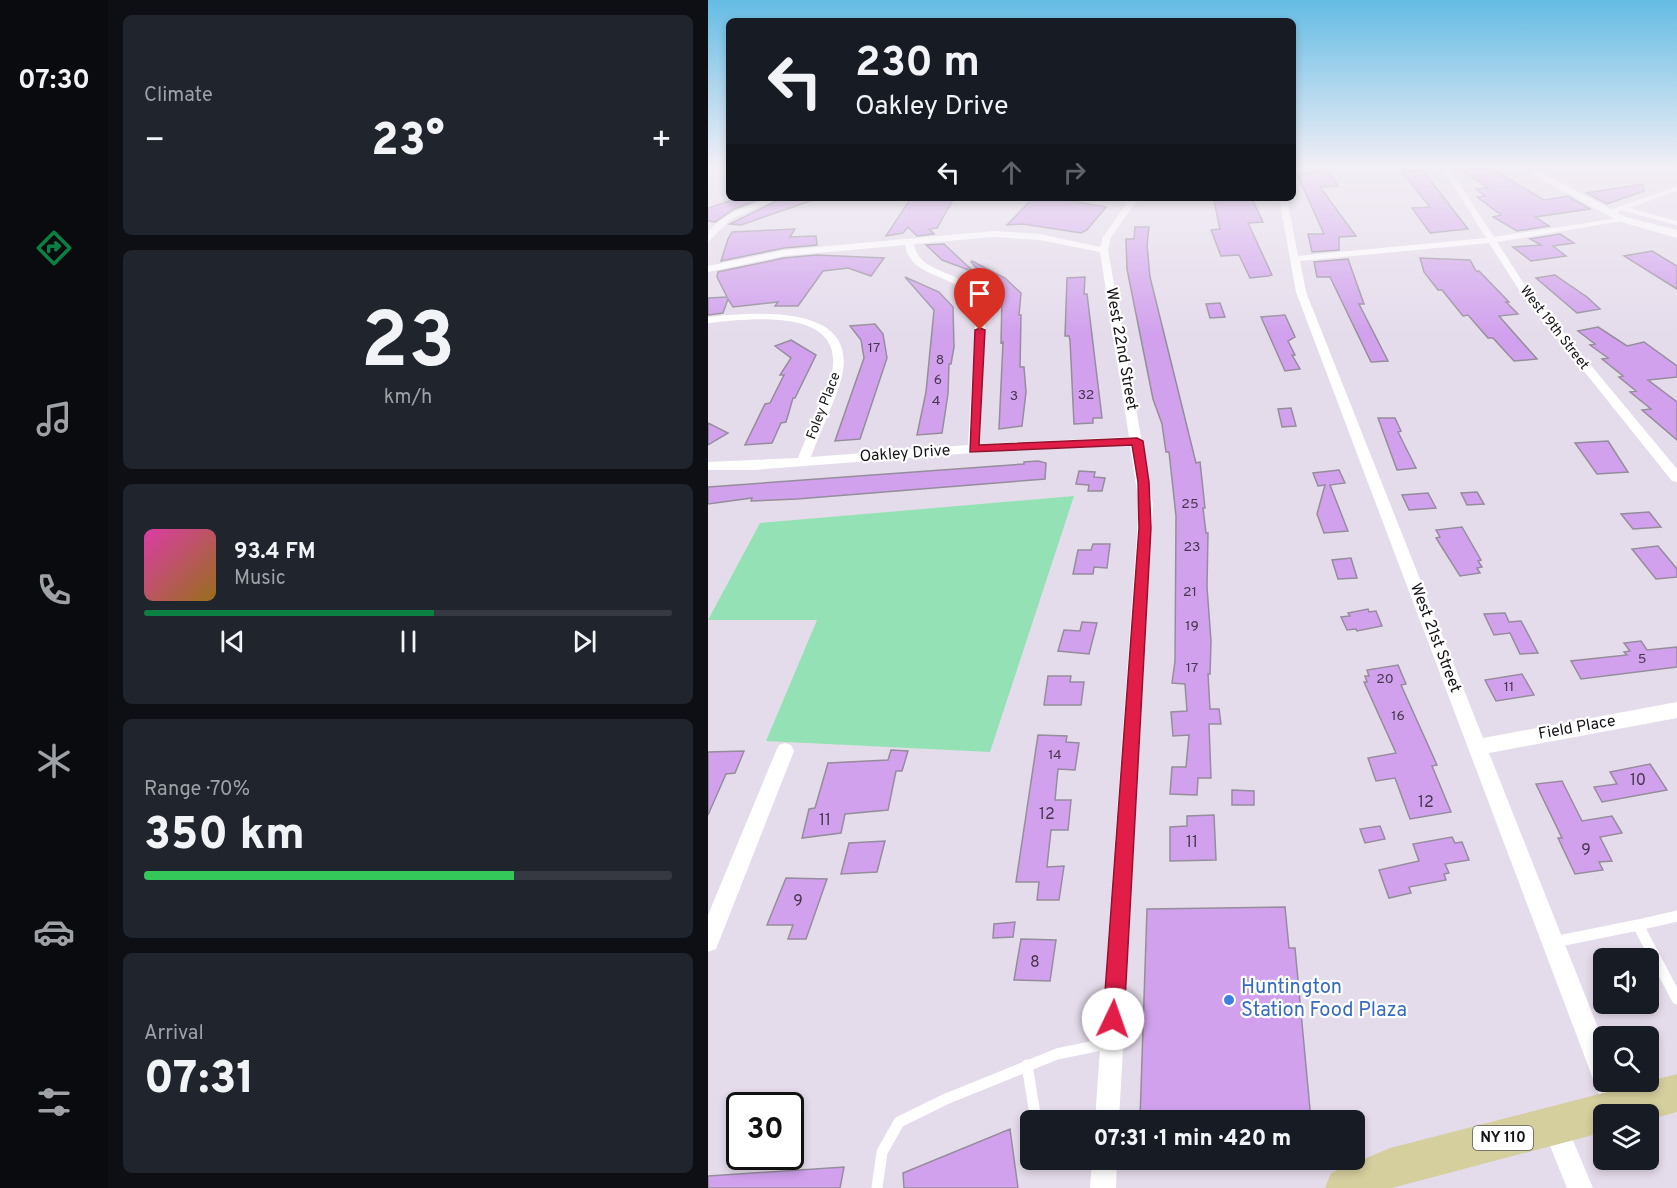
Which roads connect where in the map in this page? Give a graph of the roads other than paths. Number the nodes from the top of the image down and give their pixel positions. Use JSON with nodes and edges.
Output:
{"nodes":[{"id":1,"x":721,"y":223,"type":"edge"},
{"id":2,"x":1117,"y":223,"type":"edge"},
{"id":3,"x":1287,"y":223,"type":"edge"},
{"id":4,"x":1481,"y":223,"type":"edge"},
{"id":5,"x":1571,"y":223,"type":"edge"},
{"id":6,"x":1649,"y":223,"type":"edge"},
{"id":7,"x":1677,"y":234,"type":"edge"},
{"id":8,"x":708,"y":239,"type":"edge"},
{"id":9,"x":1491,"y":240,"type":"junction"},
{"id":10,"x":909,"y":241,"type":"junction"},
{"id":11,"x":1104,"y":250,"type":"junction"},
{"id":12,"x":1293,"y":259,"type":"junction"},
{"id":13,"x":708,"y":269,"type":"edge"},
{"id":14,"x":708,"y":320,"type":"edge"},
{"id":15,"x":1137,"y":441,"type":"junction"},
{"id":16,"x":974,"y":449,"type":"junction"},
{"id":17,"x":803,"y":461,"type":"junction"},
{"id":18,"x":708,"y":466,"type":"edge"},
{"id":19,"x":1677,"y":478,"type":"edge"},
{"id":20,"x":1677,"y":710,"type":"edge"},
{"id":21,"x":1477,"y":747,"type":"junction"},
{"id":22,"x":785,"y":751,"type":"dead end"},
{"id":23,"x":1677,"y":916,"type":"edge"},
{"id":24,"x":1638,"y":925,"type":"junction"},
{"id":25,"x":708,"y":941,"type":"edge"},
{"id":26,"x":1551,"y":943,"type":"junction"},
{"id":27,"x":1677,"y":999,"type":"edge"},
{"id":28,"x":1112,"y":1042,"type":"junction"},
{"id":29,"x":1593,"y":1048,"type":"edge"},
{"id":30,"x":1027,"y":1065,"type":"junction"},
{"id":31,"x":1603,"y":1092,"type":"edge"},
{"id":32,"x":1659,"y":1092,"type":"edge"},
{"id":33,"x":1677,"y":1093,"type":"edge"},
{"id":34,"x":1034,"y":1110,"type":"edge"},
{"id":35,"x":1108,"y":1110,"type":"edge"},
{"id":36,"x":1554,"y":1126,"type":"junction"},
{"id":37,"x":1104,"y":1170,"type":"edge"},
{"id":38,"x":877,"y":1188,"type":"edge"},
{"id":39,"x":1103,"y":1188,"type":"edge"},
{"id":40,"x":1346,"y":1188,"type":"edge"},
{"id":41,"x":1580,"y":1188,"type":"edge"}],
"edges":[{"from":1,"to":8,"type":"street"},
{"from":2,"to":11,"type":"street"},
{"from":3,"to":12,"type":"street","name":"West 21st Street"},
{"from":4,"to":9,"type":"street","name":"West 19th Street"},
{"from":5,"to":9,"type":"street"},
{"from":6,"to":7,"type":"street"},
{"from":9,"to":12,"type":"street"},
{"from":9,"to":19,"type":"street","name":"West 19th Street"},
{"from":10,"to":11,"type":"street"},
{"from":10,"to":13,"type":"street"},
{"from":10,"to":16,"type":"street"},
{"from":11,"to":15,"type":"street","name":"West 22nd Street"},
{"from":12,"to":21,"type":"street","name":"West 21st Street"},
{"from":14,"to":17,"type":"street","name":"Foley Place"},
{"from":15,"to":16,"type":"street","name":"Oakley Drive"},
{"from":15,"to":28,"type":"street","name":"West 22nd Street"},
{"from":16,"to":17,"type":"street","name":"Oakley Drive"},
{"from":17,"to":18,"type":"street","name":"Oakley Drive"},
{"from":20,"to":21,"type":"street","name":"Field Place"},
{"from":21,"to":26,"type":"street","name":"West 21st Street"},
{"from":22,"to":25,"type":"street"},
{"from":23,"to":24,"type":"lane"},
{"from":24,"to":26,"type":"lane"},
{"from":24,"to":27,"type":"lane"},
{"from":26,"to":29,"type":"street","name":"West 21st Street"},
{"from":28,"to":30,"type":"lane"},
{"from":28,"to":35,"type":"street","name":"West 22nd Street"},
{"from":30,"to":34,"type":"lane"},
{"from":30,"to":38,"type":"lane"},
{"from":31,"to":36,"type":"main road","number":"NY 110"},
{"from":32,"to":33,"type":"main road","number":"NY 110"},
{"from":36,"to":40,"type":"main road","number":"NY 110"},
{"from":36,"to":41,"type":"street"},
{"from":37,"to":39,"type":"street"}]}
